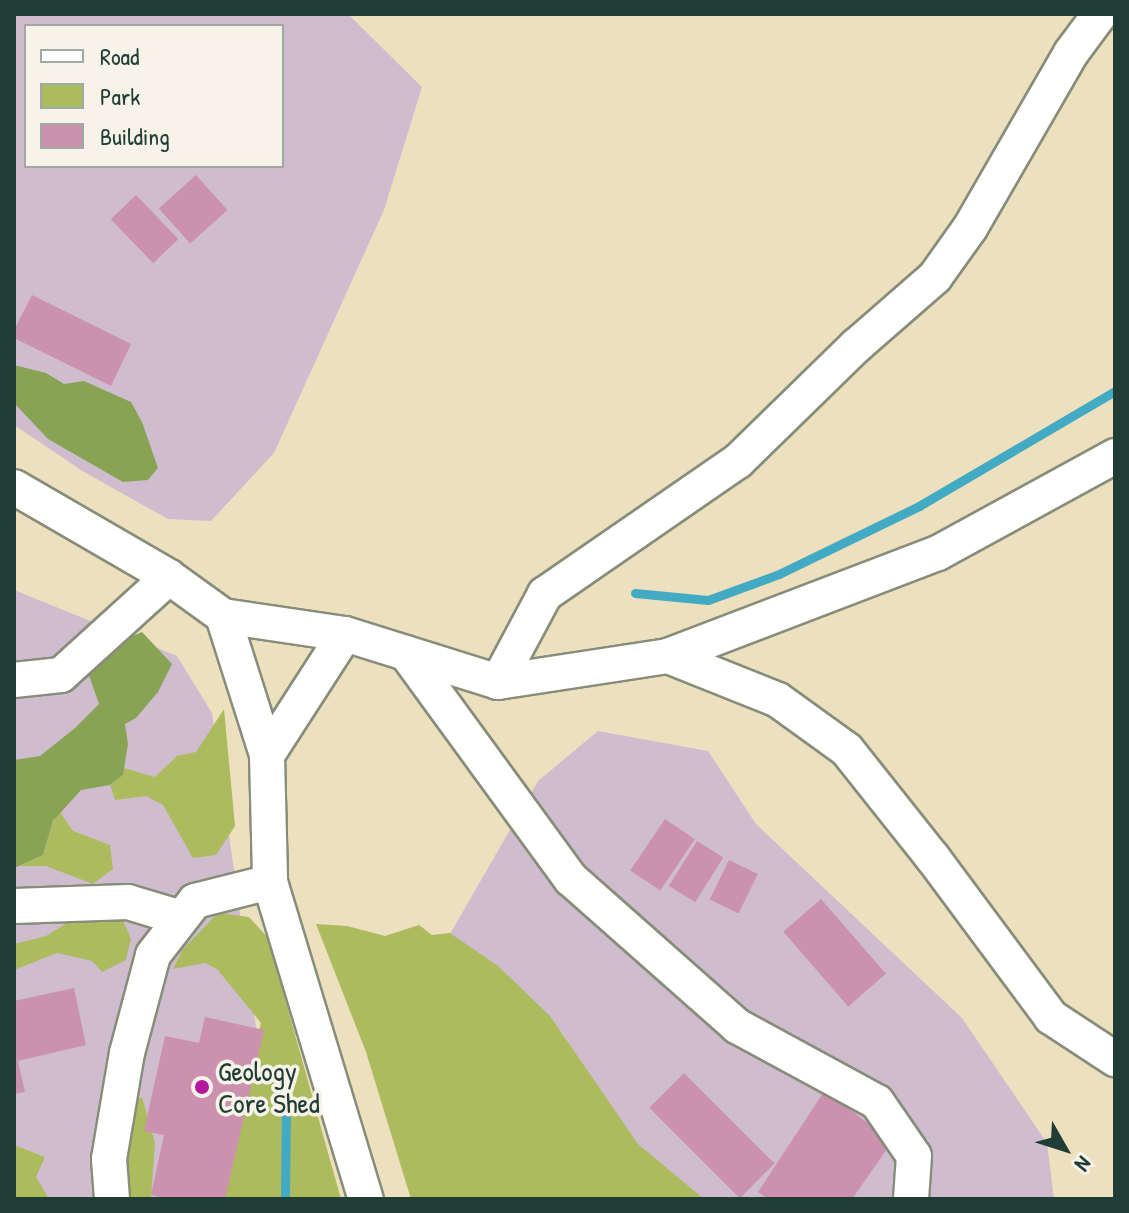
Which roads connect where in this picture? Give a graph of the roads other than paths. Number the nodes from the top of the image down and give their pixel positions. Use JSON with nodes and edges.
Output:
{"nodes":[{"id":1,"x":1100,"y":14,"type":"edge"},
{"id":2,"x":1115,"y":456,"type":"edge"},
{"id":3,"x":14,"y":487,"type":"edge"},
{"id":4,"x":169,"y":577,"type":"junction"},
{"id":5,"x":223,"y":616,"type":"junction"},
{"id":6,"x":345,"y":634,"type":"junction"},
{"id":7,"x":406,"y":653,"type":"junction"},
{"id":8,"x":668,"y":656,"type":"junction"},
{"id":9,"x":14,"y":680,"type":"edge"},
{"id":10,"x":498,"y":682,"type":"junction"},
{"id":11,"x":267,"y":755,"type":"junction"},
{"id":12,"x":270,"y":882,"type":"junction"},
{"id":13,"x":14,"y":906,"type":"edge"},
{"id":14,"x":181,"y":918,"type":"junction"},
{"id":15,"x":1115,"y":1059,"type":"edge"},
{"id":16,"x":112,"y":1199,"type":"edge"},
{"id":17,"x":366,"y":1199,"type":"edge"},
{"id":18,"x":911,"y":1199,"type":"edge"}],
"edges":[{"from":1,"to":10,"type":"street"},
{"from":2,"to":8,"type":"street"},
{"from":3,"to":4,"type":"street"},
{"from":4,"to":5,"type":"street"},
{"from":4,"to":9,"type":"street"},
{"from":5,"to":6,"type":"street"},
{"from":5,"to":11,"type":"street"},
{"from":6,"to":7,"type":"street"},
{"from":6,"to":11,"type":"street"},
{"from":7,"to":10,"type":"street"},
{"from":7,"to":18,"type":"street"},
{"from":8,"to":10,"type":"street"},
{"from":8,"to":15,"type":"street"},
{"from":11,"to":12,"type":"street"},
{"from":12,"to":14,"type":"street"},
{"from":12,"to":17,"type":"street"},
{"from":13,"to":14,"type":"street"},
{"from":14,"to":16,"type":"street"}]}
